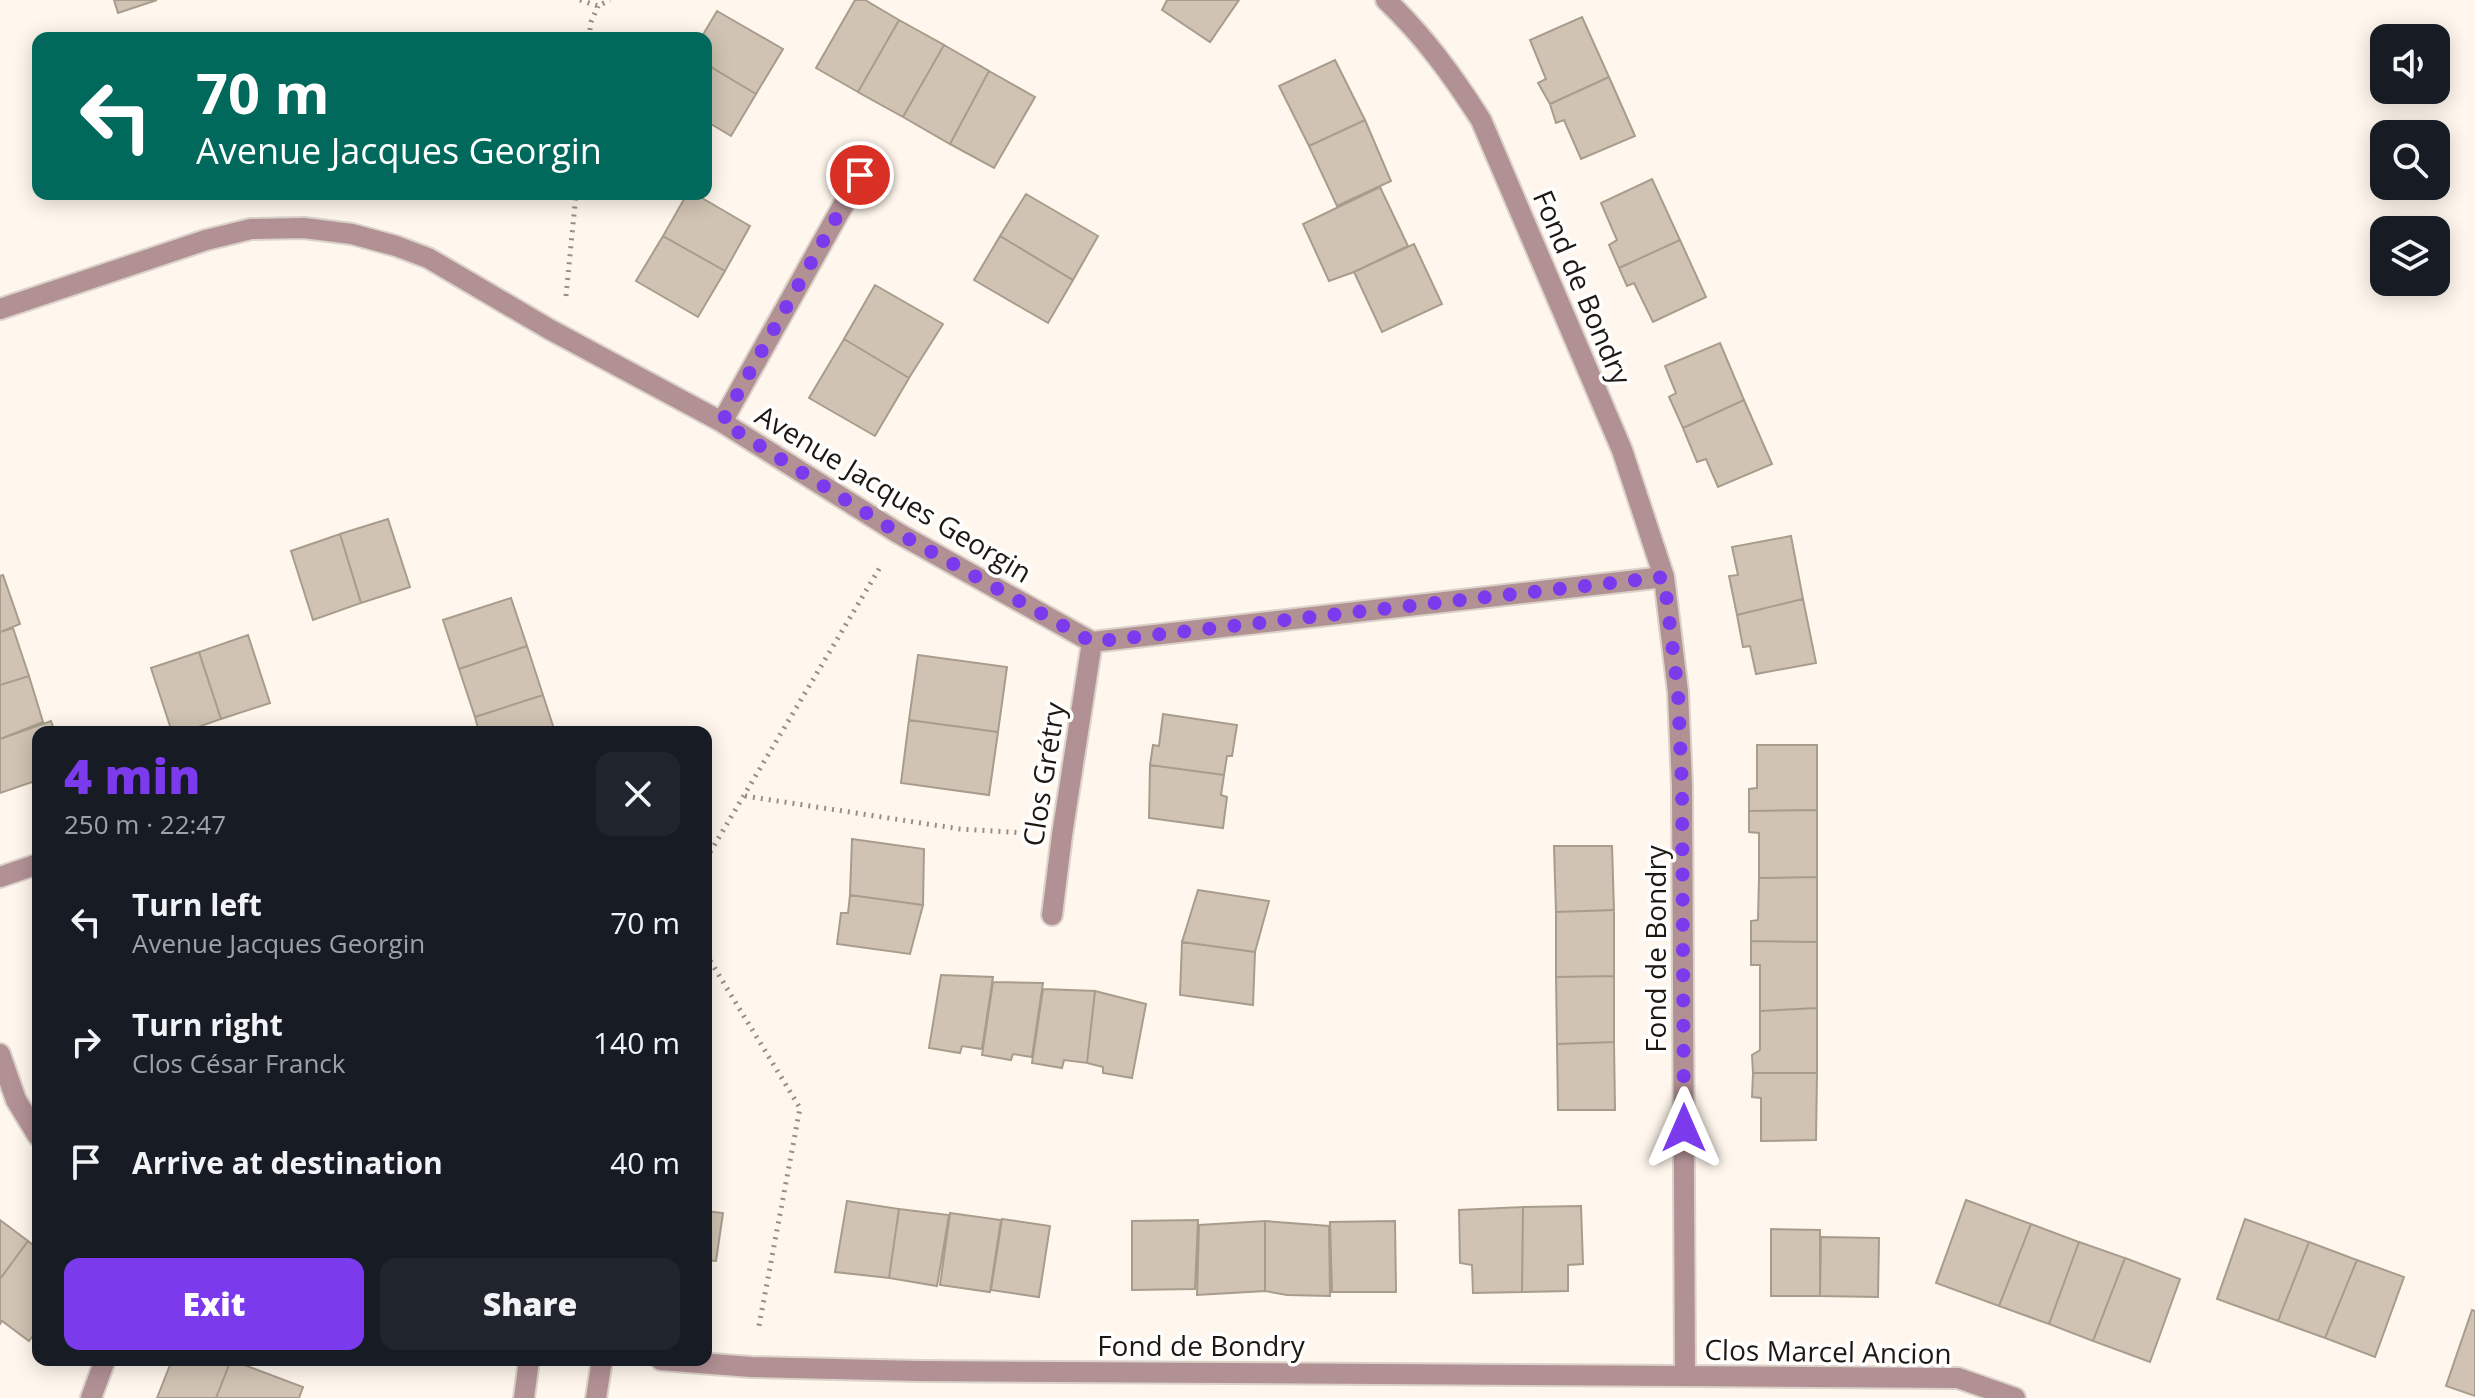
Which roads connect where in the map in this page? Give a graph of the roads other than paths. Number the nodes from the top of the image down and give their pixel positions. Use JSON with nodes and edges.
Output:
{"nodes":[{"id":1,"x":1386,"y":0,"type":"edge"},
{"id":2,"x":860,"y":175,"type":"dead end"},
{"id":3,"x":0,"y":309,"type":"edge"},
{"id":4,"x":722,"y":422,"type":"junction"},
{"id":5,"x":1664,"y":577,"type":"junction"},
{"id":6,"x":1092,"y":642,"type":"junction"},
{"id":7,"x":32,"y":866,"type":"edge"},
{"id":8,"x":0,"y":877,"type":"edge"},
{"id":9,"x":1052,"y":915,"type":"dead end"},
{"id":10,"x":0,"y":1054,"type":"edge"},
{"id":11,"x":32,"y":1126,"type":"edge"},
{"id":12,"x":712,"y":1364,"type":"edge"},
{"id":13,"x":103,"y":1366,"type":"edge"},
{"id":14,"x":528,"y":1366,"type":"edge"},
{"id":15,"x":601,"y":1366,"type":"edge"},
{"id":16,"x":1685,"y":1376,"type":"junction"},
{"id":17,"x":91,"y":1398,"type":"edge"},
{"id":18,"x":524,"y":1398,"type":"edge"},
{"id":19,"x":596,"y":1398,"type":"edge"},
{"id":20,"x":2015,"y":1398,"type":"edge"}],
"edges":[{"from":1,"to":5,"type":"street","name":"Fond de Bondry"},
{"from":2,"to":4,"type":"street"},
{"from":3,"to":4,"type":"street","name":"Avenue Jacques Georgin"},
{"from":4,"to":6,"type":"street","name":"Avenue Jacques Georgin"},
{"from":5,"to":6,"type":"street"},
{"from":5,"to":16,"type":"street","name":"Fond de Bondry"},
{"from":6,"to":9,"type":"street","name":"Clos Grétry"},
{"from":7,"to":8,"type":"street"},
{"from":10,"to":11,"type":"street"},
{"from":12,"to":16,"type":"street","name":"Fond de Bondry"},
{"from":13,"to":17,"type":"street"},
{"from":14,"to":18,"type":"street"},
{"from":15,"to":19,"type":"street"},
{"from":16,"to":20,"type":"street","name":"Clos Marcel Ancion"}]}
